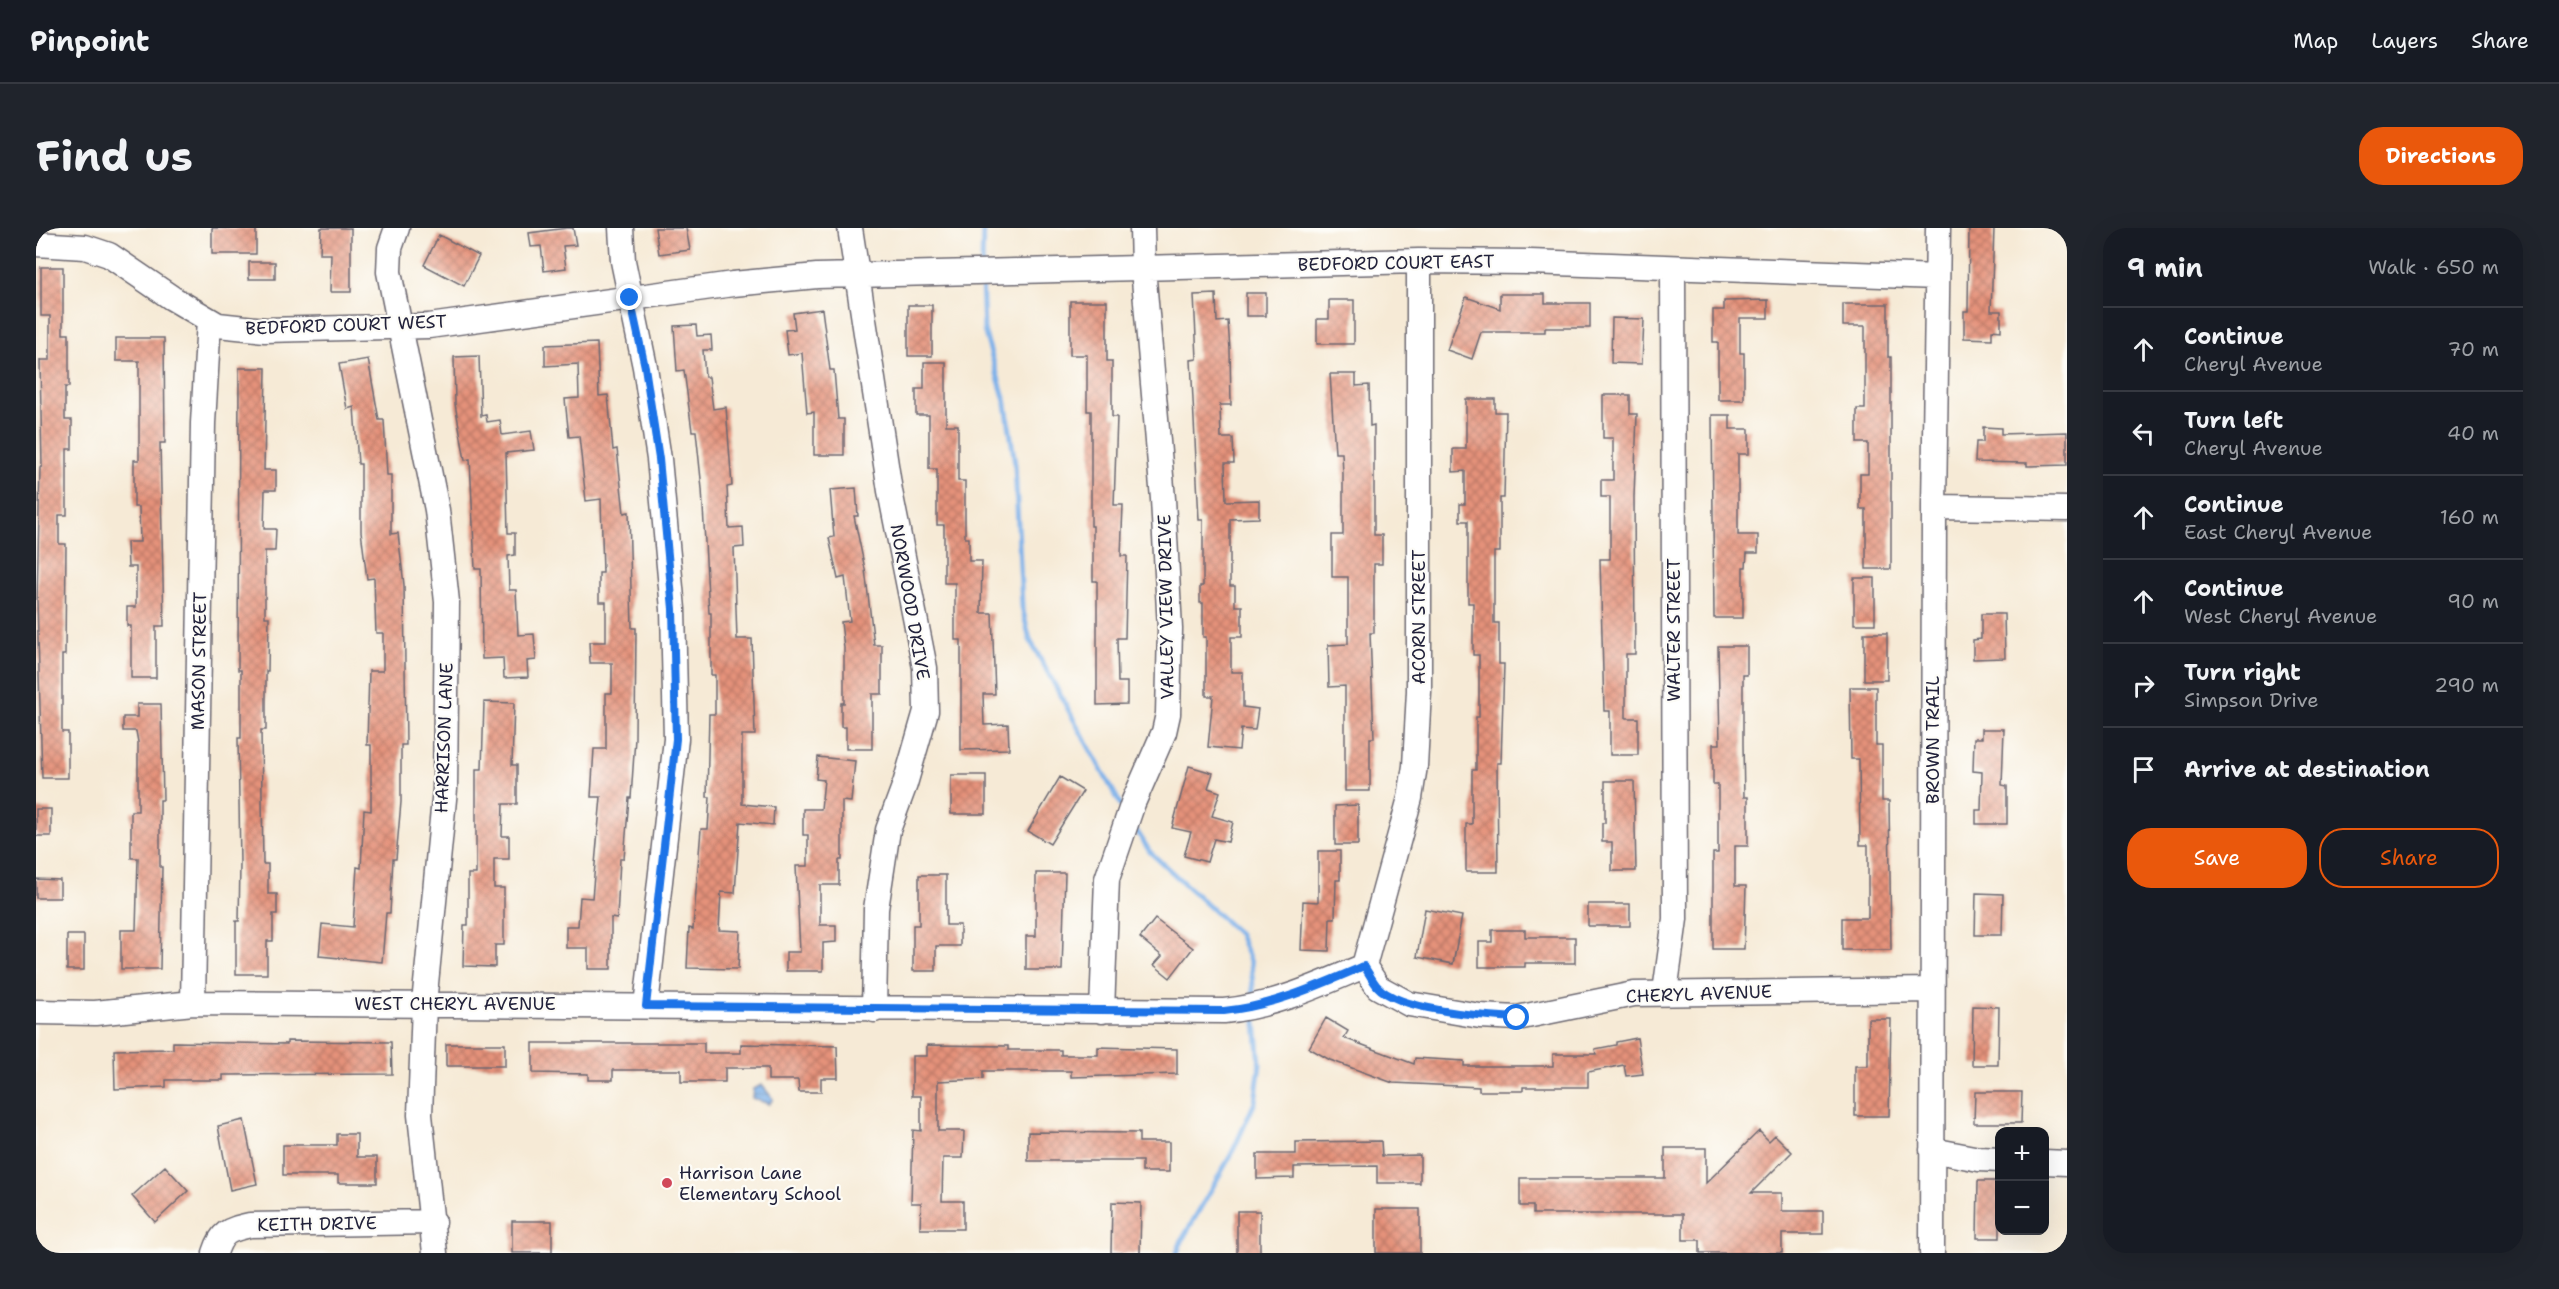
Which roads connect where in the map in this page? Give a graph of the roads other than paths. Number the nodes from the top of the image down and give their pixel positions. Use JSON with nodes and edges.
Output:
{"nodes":[{"id":1,"x":397,"y":228,"type":"edge"},
{"id":2,"x":621,"y":228,"type":"edge"},
{"id":3,"x":850,"y":228,"type":"edge"},
{"id":4,"x":1142,"y":228,"type":"edge"},
{"id":5,"x":1938,"y":228,"type":"edge"},
{"id":6,"x":36,"y":244,"type":"edge"},
{"id":7,"x":1419,"y":261,"type":"junction"},
{"id":8,"x":1143,"y":268,"type":"junction"},
{"id":9,"x":1673,"y":268,"type":"junction"},
{"id":10,"x":855,"y":275,"type":"junction"},
{"id":11,"x":1937,"y":277,"type":"junction"},
{"id":12,"x":630,"y":298,"type":"junction"},
{"id":13,"x":209,"y":320,"type":"junction"},
{"id":14,"x":399,"y":327,"type":"junction"},
{"id":15,"x":1934,"y":507,"type":"junction"},
{"id":16,"x":2067,"y":508,"type":"edge"},
{"id":17,"x":1364,"y":966,"type":"junction"},
{"id":18,"x":1932,"y":990,"type":"junction"},
{"id":19,"x":1665,"y":992,"type":"junction"},
{"id":20,"x":193,"y":1003,"type":"junction"},
{"id":21,"x":424,"y":1004,"type":"junction"},
{"id":22,"x":646,"y":1006,"type":"junction"},
{"id":23,"x":874,"y":1010,"type":"junction"},
{"id":24,"x":1102,"y":1011,"type":"junction"},
{"id":25,"x":36,"y":1012,"type":"edge"},
{"id":26,"x":1932,"y":1150,"type":"junction"},
{"id":27,"x":1995,"y":1160,"type":"edge"},
{"id":28,"x":2049,"y":1162,"type":"edge"},
{"id":29,"x":2067,"y":1162,"type":"edge"},
{"id":30,"x":434,"y":1222,"type":"junction"},
{"id":31,"x":215,"y":1253,"type":"edge"},
{"id":32,"x":435,"y":1253,"type":"edge"},
{"id":33,"x":1932,"y":1253,"type":"edge"}],
"edges":[{"from":1,"to":14,"type":"street","name":"HARRISON LANE"},
{"from":2,"to":12,"type":"street"},
{"from":3,"to":10,"type":"street","name":"NORWOOD DRIVE"},
{"from":4,"to":8,"type":"street","name":"VALLEY VIEW DRIVE"},
{"from":5,"to":11,"type":"street","name":"BROWN TRAIL"},
{"from":6,"to":13,"type":"street","name":"BEDFORD COURT WEST"},
{"from":7,"to":8,"type":"street","name":"BEDFORD COURT EAST"},
{"from":7,"to":9,"type":"street","name":"BEDFORD COURT EAST"},
{"from":7,"to":17,"type":"street","name":"ACORN STREET"},
{"from":8,"to":10,"type":"street","name":"BEDFORD COURT EAST"},
{"from":8,"to":24,"type":"street","name":"VALLEY VIEW DRIVE"},
{"from":9,"to":11,"type":"street","name":"BEDFORD COURT EAST"},
{"from":9,"to":19,"type":"street","name":"WALTER STREET"},
{"from":10,"to":12,"type":"street","name":"BEDFORD COURT WEST"},
{"from":10,"to":23,"type":"street","name":"NORWOOD DRIVE"},
{"from":11,"to":15,"type":"street","name":"BROWN TRAIL"},
{"from":12,"to":14,"type":"street","name":"BEDFORD COURT WEST"},
{"from":12,"to":22,"type":"street"},
{"from":13,"to":14,"type":"street","name":"BEDFORD COURT WEST"},
{"from":13,"to":20,"type":"street","name":"MASON STREET"},
{"from":14,"to":21,"type":"street","name":"HARRISON LANE"},
{"from":15,"to":16,"type":"street"},
{"from":15,"to":18,"type":"street","name":"BROWN TRAIL"},
{"from":17,"to":19,"type":"street","name":"CHERYL AVENUE"},
{"from":17,"to":24,"type":"street","name":"WEST CHERYL AVENUE"},
{"from":18,"to":19,"type":"street","name":"CHERYL AVENUE"},
{"from":18,"to":26,"type":"street","name":"BROWN TRAIL"},
{"from":20,"to":21,"type":"street","name":"WEST CHERYL AVENUE"},
{"from":20,"to":25,"type":"street","name":"WEST CHERYL AVENUE"},
{"from":21,"to":22,"type":"street","name":"WEST CHERYL AVENUE"},
{"from":21,"to":30,"type":"street","name":"HARRISON LANE"},
{"from":22,"to":23,"type":"street","name":"WEST CHERYL AVENUE"},
{"from":23,"to":24,"type":"street","name":"WEST CHERYL AVENUE"},
{"from":26,"to":27,"type":"street"},
{"from":26,"to":33,"type":"street","name":"BROWN TRAIL"},
{"from":28,"to":29,"type":"street"},
{"from":30,"to":31,"type":"street","name":"KEITH DRIVE"},
{"from":30,"to":32,"type":"street","name":"HARRISON LANE"}]}
